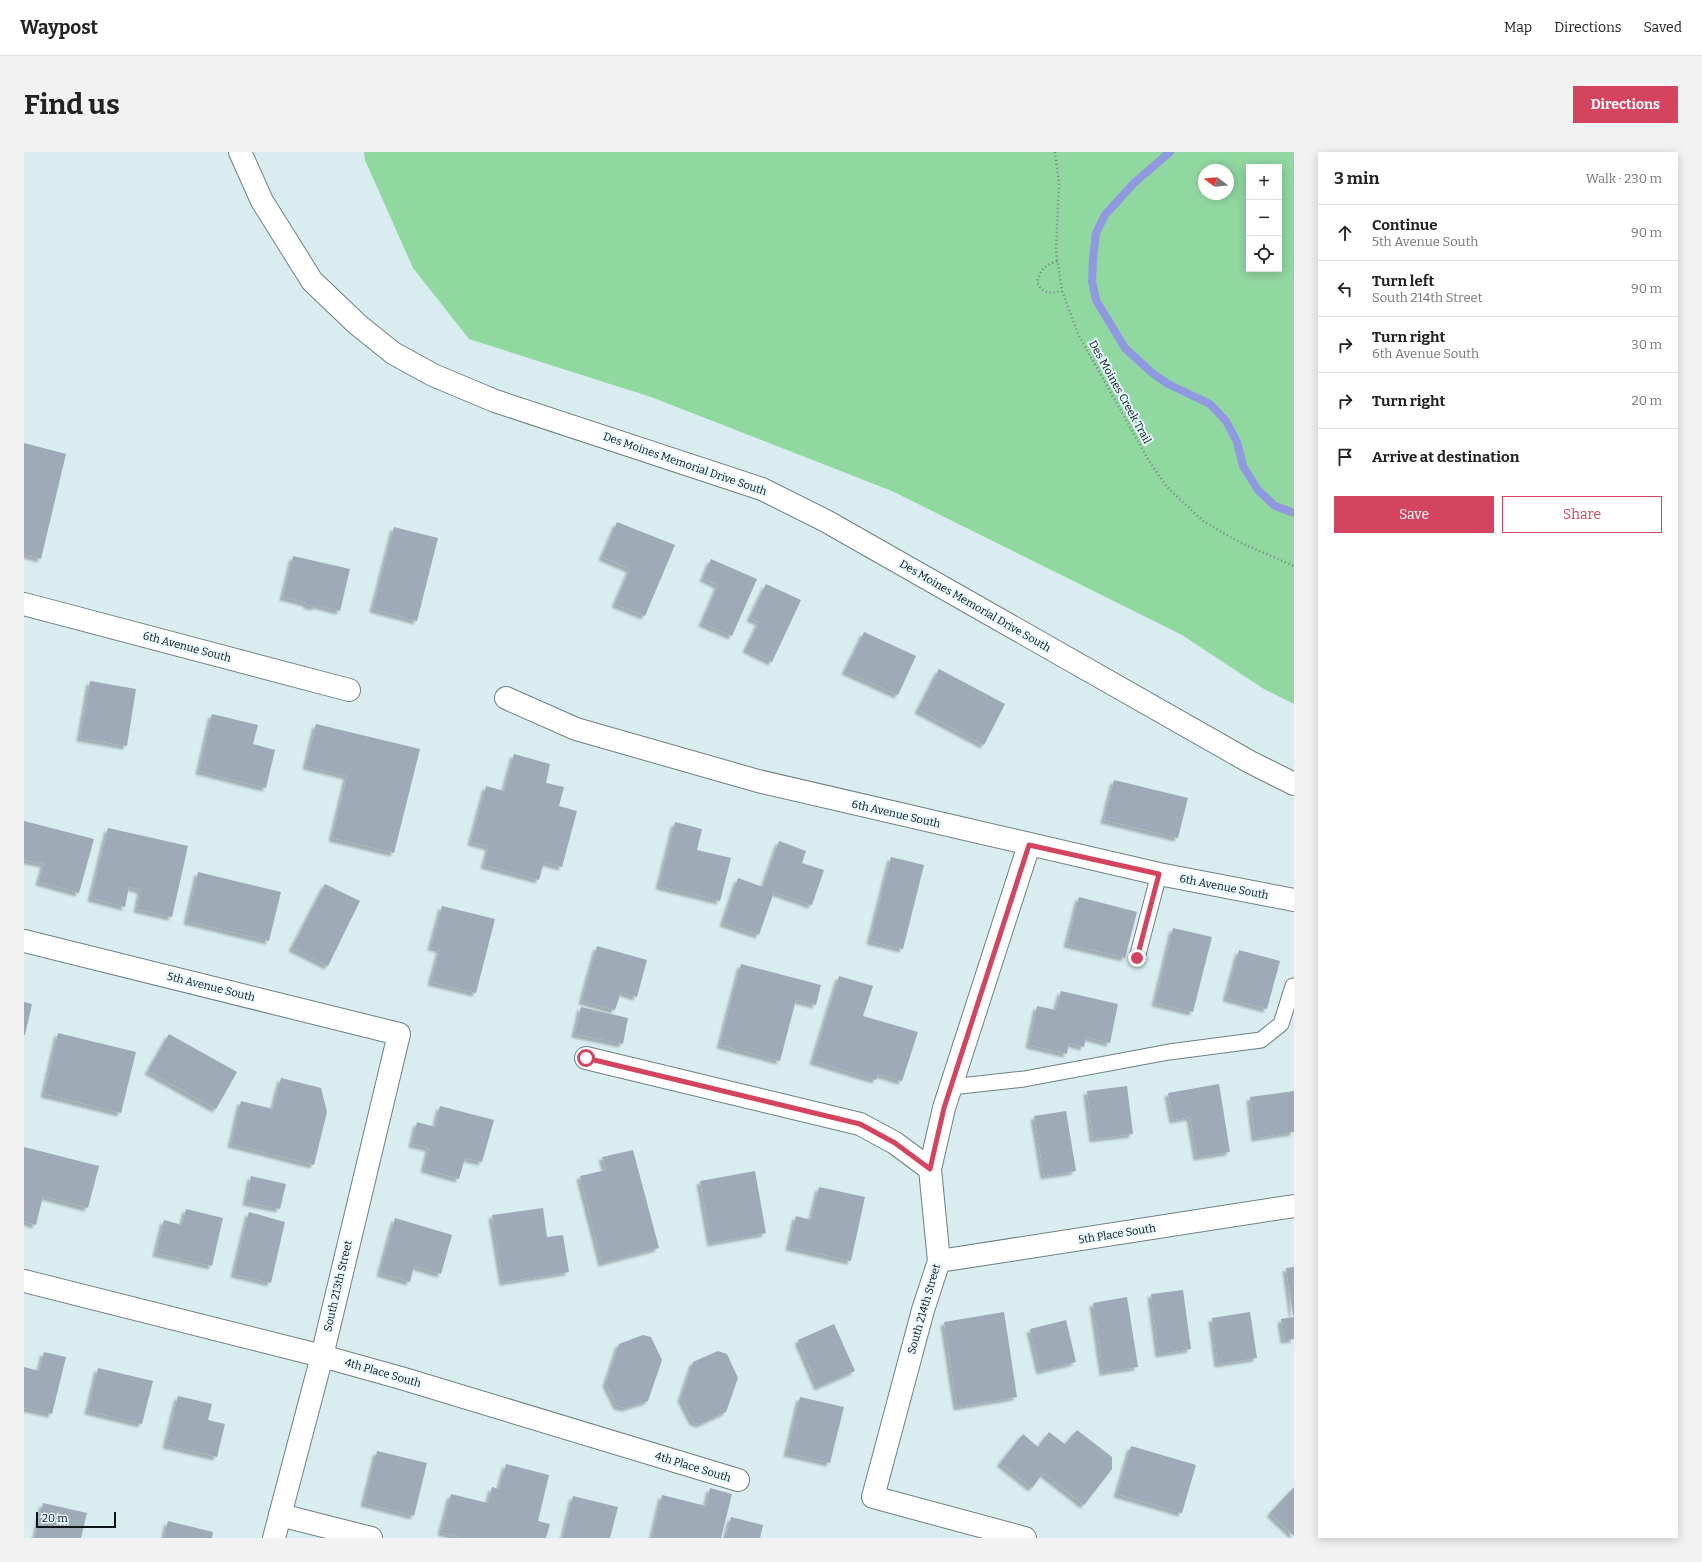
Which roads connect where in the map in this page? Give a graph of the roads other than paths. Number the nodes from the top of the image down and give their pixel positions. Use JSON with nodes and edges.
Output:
{"nodes":[{"id":1,"x":240,"y":152,"type":"edge"},
{"id":2,"x":24,"y":604,"type":"edge"},
{"id":3,"x":349,"y":690,"type":"dead end"},
{"id":4,"x":506,"y":698,"type":"dead end"},
{"id":5,"x":1250,"y":762,"type":"junction"},
{"id":6,"x":1294,"y":777,"type":"edge"},
{"id":7,"x":1294,"y":784,"type":"edge"},
{"id":8,"x":1029,"y":845,"type":"junction"},
{"id":9,"x":1159,"y":874,"type":"junction"},
{"id":10,"x":1294,"y":900,"type":"edge"},
{"id":11,"x":24,"y":941,"type":"edge"},
{"id":12,"x":1137,"y":958,"type":"dead end"},
{"id":13,"x":1293,"y":986,"type":"dead end"},
{"id":14,"x":399,"y":1034,"type":"joint"},
{"id":15,"x":586,"y":1058,"type":"dead end"},
{"id":16,"x":951,"y":1087,"type":"junction"},
{"id":17,"x":930,"y":1169,"type":"junction"},
{"id":18,"x":1294,"y":1206,"type":"edge"},
{"id":19,"x":939,"y":1261,"type":"junction"},
{"id":20,"x":24,"y":1281,"type":"edge"},
{"id":21,"x":322,"y":1356,"type":"junction"},
{"id":22,"x":738,"y":1480,"type":"dead end"},
{"id":23,"x":280,"y":1515,"type":"junction"},
{"id":24,"x":274,"y":1538,"type":"edge"},
{"id":25,"x":371,"y":1538,"type":"edge"},
{"id":26,"x":1025,"y":1538,"type":"edge"}],
"edges":[{"from":1,"to":5,"type":"street","name":"Des Moines Memorial Drive South"},
{"from":2,"to":3,"type":"street","name":"6th Avenue South"},
{"from":4,"to":8,"type":"street","name":"6th Avenue South"},
{"from":5,"to":6,"type":"street"},
{"from":5,"to":7,"type":"street","name":"Des Moines Memorial Drive South"},
{"from":8,"to":9,"type":"street","name":"6th Avenue South"},
{"from":8,"to":16,"type":"street","name":"South 214th Street"},
{"from":9,"to":10,"type":"street","name":"6th Avenue South"},
{"from":9,"to":12,"type":"lane"},
{"from":11,"to":14,"type":"street","name":"5th Avenue South"},
{"from":13,"to":16,"type":"lane"},
{"from":14,"to":21,"type":"street","name":"South 213th Street"},
{"from":15,"to":17,"type":"street"},
{"from":16,"to":17,"type":"street","name":"South 214th Street"},
{"from":17,"to":19,"type":"street","name":"South 214th Street"},
{"from":18,"to":19,"type":"street","name":"5th Place South"},
{"from":19,"to":26,"type":"street","name":"South 214th Street"},
{"from":20,"to":21,"type":"street","name":"4th Place South"},
{"from":21,"to":22,"type":"street","name":"4th Place South"},
{"from":21,"to":23,"type":"street","name":"South 213th Street"},
{"from":23,"to":24,"type":"street","name":"South 213th Street"},
{"from":23,"to":25,"type":"street"}]}
